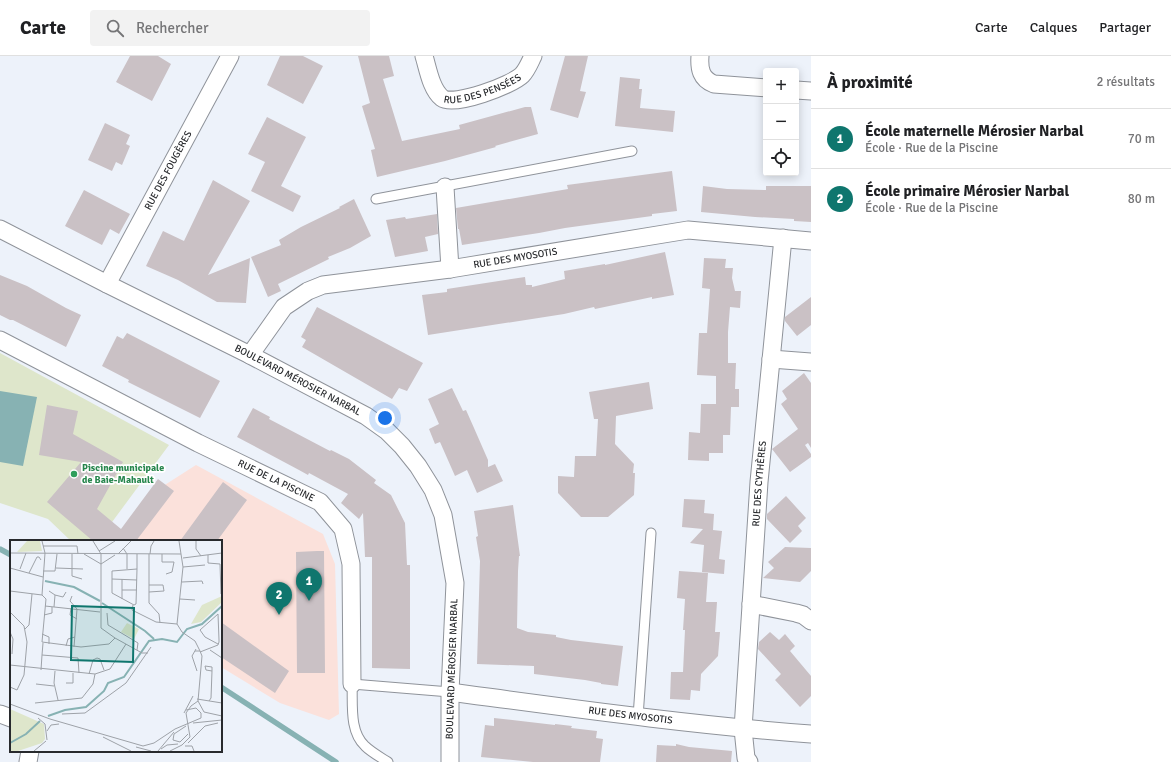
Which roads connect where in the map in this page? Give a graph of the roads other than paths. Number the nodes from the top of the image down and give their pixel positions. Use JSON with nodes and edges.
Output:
{"nodes":[{"id":1,"x":230,"y":56,"type":"edge"},
{"id":2,"x":424,"y":56,"type":"edge"},
{"id":3,"x":533,"y":56,"type":"edge"},
{"id":4,"x":700,"y":56,"type":"edge"},
{"id":5,"x":763,"y":88,"type":"edge"},
{"id":6,"x":799,"y":90,"type":"edge"},
{"id":7,"x":811,"y":91,"type":"edge"},
{"id":8,"x":632,"y":151,"type":"dead end"},
{"id":9,"x":445,"y":187,"type":"junction"},
{"id":10,"x":376,"y":199,"type":"dead end"},
{"id":11,"x":0,"y":229,"type":"edge"},
{"id":12,"x":783,"y":238,"type":"junction"},
{"id":13,"x":811,"y":241,"type":"edge"},
{"id":14,"x":450,"y":268,"type":"junction"},
{"id":15,"x":106,"y":284,"type":"junction"},
{"id":16,"x":0,"y":340,"type":"edge"},
{"id":17,"x":250,"y":355,"type":"junction"},
{"id":18,"x":771,"y":359,"type":"junction"},
{"id":19,"x":811,"y":362,"type":"edge"},
{"id":20,"x":650,"y":533,"type":"dead end"},
{"id":21,"x":751,"y":604,"type":"junction"},
{"id":22,"x":811,"y":621,"type":"edge"},
{"id":23,"x":352,"y":684,"type":"junction"},
{"id":24,"x":450,"y":692,"type":"junction"},
{"id":25,"x":0,"y":714,"type":"edge"},
{"id":26,"x":638,"y":717,"type":"junction"},
{"id":27,"x":10,"y":718,"type":"edge"},
{"id":28,"x":743,"y":729,"type":"junction"},
{"id":29,"x":811,"y":734,"type":"edge"},
{"id":30,"x":30,"y":752,"type":"edge"},
{"id":31,"x":28,"y":762,"type":"edge"},
{"id":32,"x":388,"y":762,"type":"edge"},
{"id":33,"x":450,"y":762,"type":"edge"},
{"id":34,"x":749,"y":762,"type":"edge"}],
"edges":[{"from":1,"to":15,"type":"street","name":"RUE DES FOUGÈRES"},
{"from":2,"to":3,"type":"street","name":"RUE DES PENSÉES"},
{"from":4,"to":5,"type":"street"},
{"from":6,"to":7,"type":"street"},
{"from":8,"to":9,"type":"lane"},
{"from":9,"to":10,"type":"lane"},
{"from":9,"to":14,"type":"street"},
{"from":11,"to":15,"type":"street","name":"BOULEVARD MÉROSIER NARBAL"},
{"from":12,"to":13,"type":"street","name":"RUE DES MYOSOTIS"},
{"from":12,"to":14,"type":"street","name":"RUE DES MYOSOTIS"},
{"from":12,"to":18,"type":"street","name":"RUE DES CYTHÈRES"},
{"from":14,"to":17,"type":"street","name":"RUE DES MYOSOTIS"},
{"from":15,"to":17,"type":"street","name":"BOULEVARD MÉROSIER NARBAL"},
{"from":16,"to":23,"type":"street","name":"RUE DE LA PISCINE"},
{"from":17,"to":24,"type":"street","name":"BOULEVARD MÉROSIER NARBAL"},
{"from":18,"to":19,"type":"street"},
{"from":18,"to":21,"type":"street","name":"RUE DES CYTHÈRES"},
{"from":20,"to":26,"type":"lane"},
{"from":21,"to":22,"type":"street"},
{"from":21,"to":28,"type":"street","name":"RUE DES CYTHÈRES"},
{"from":23,"to":24,"type":"lane"},
{"from":23,"to":32,"type":"lane","name":"RUE DE LA PISCINE"},
{"from":24,"to":26,"type":"street","name":"RUE DES MYOSOTIS"},
{"from":24,"to":33,"type":"street","name":"BOULEVARD MÉROSIER NARBAL"},
{"from":25,"to":27,"type":"street"},
{"from":26,"to":28,"type":"street","name":"RUE DES MYOSOTIS"},
{"from":28,"to":29,"type":"street","name":"RUE DES MYOSOTIS"},
{"from":28,"to":34,"type":"street","name":"RUE DES CYTHÈRES"},
{"from":30,"to":31,"type":"street"}]}
